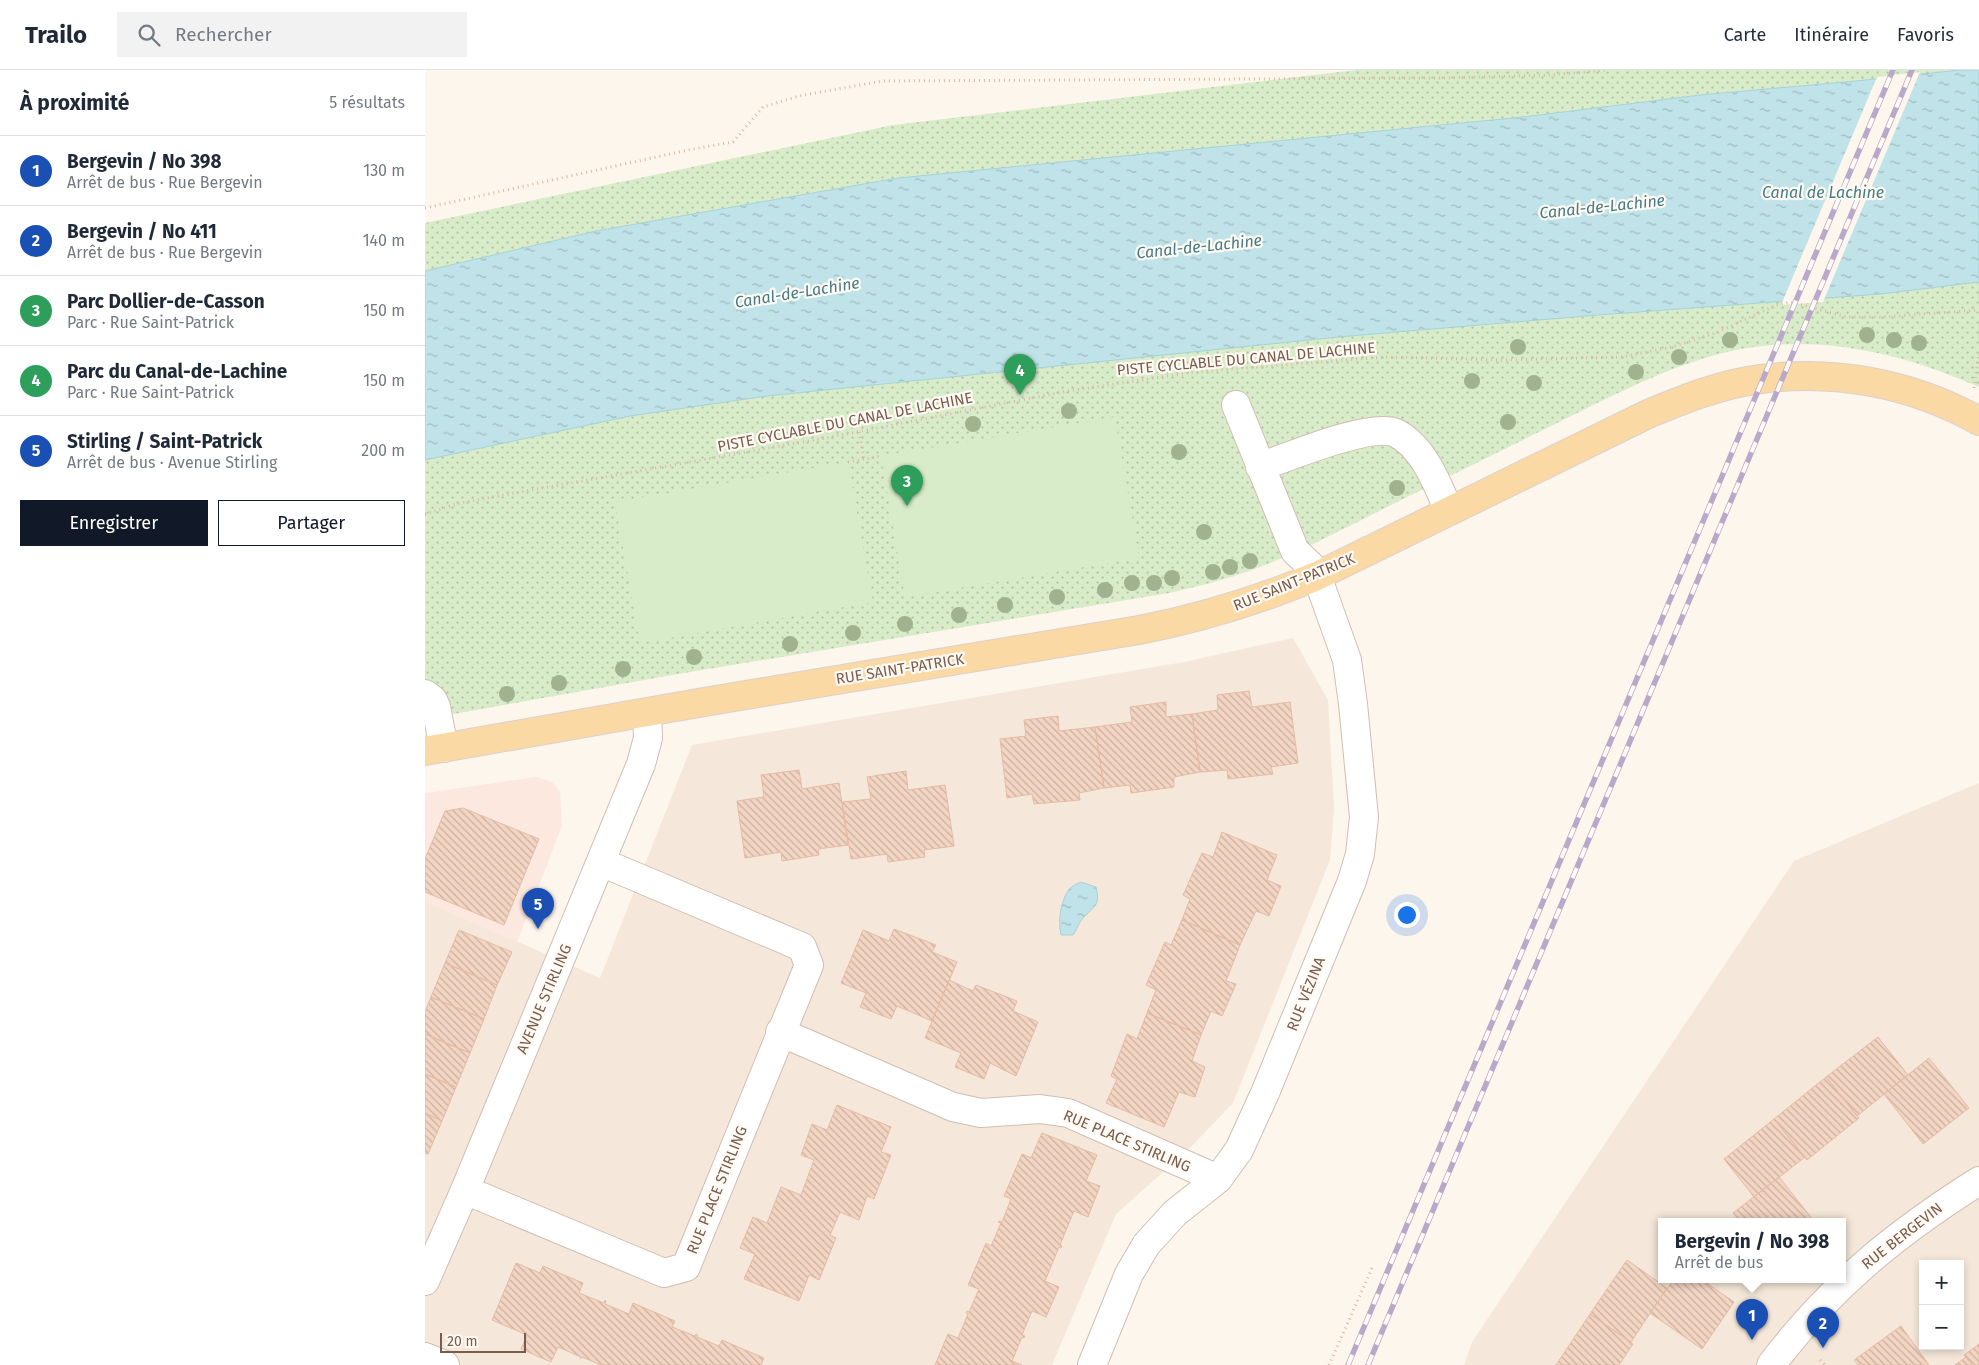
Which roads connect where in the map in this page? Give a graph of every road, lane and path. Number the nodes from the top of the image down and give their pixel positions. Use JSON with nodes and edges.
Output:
{"nodes":[{"id":1,"x":1608,"y":70,"type":"edge"},
{"id":2,"x":425,"y":208,"type":"edge"},
{"id":3,"x":1979,"y":310,"type":"edge"},
{"id":4,"x":1979,"y":354,"type":"edge"},
{"id":5,"x":1976,"y":385,"type":"dead end"},
{"id":6,"x":1235,"y":405,"type":"dead end"},
{"id":7,"x":1979,"y":420,"type":"edge"},
{"id":8,"x":859,"y":432,"type":"junction"},
{"id":9,"x":881,"y":456,"type":"dead end"},
{"id":10,"x":864,"y":459,"type":"junction"},
{"id":11,"x":848,"y":462,"type":"dead end"},
{"id":12,"x":1260,"y":467,"type":"junction"},
{"id":13,"x":1449,"y":511,"type":"junction"},
{"id":14,"x":425,"y":514,"type":"edge"},
{"id":15,"x":1317,"y":576,"type":"junction"},
{"id":16,"x":425,"y":694,"type":"edge"},
{"id":17,"x":647,"y":713,"type":"junction"},
{"id":18,"x":434,"y":749,"type":"edge"},
{"id":19,"x":601,"y":862,"type":"junction"},
{"id":20,"x":780,"y":1032,"type":"junction"},
{"id":21,"x":1218,"y":1179,"type":"junction"},
{"id":22,"x":1979,"y":1181,"type":"edge"},
{"id":23,"x":465,"y":1190,"type":"junction"},
{"id":24,"x":1373,"y":1266,"type":"dead end"},
{"id":25,"x":1846,"y":1280,"type":"edge"},
{"id":26,"x":425,"y":1281,"type":"edge"},
{"id":27,"x":1843,"y":1283,"type":"edge"},
{"id":28,"x":425,"y":1357,"type":"edge"},
{"id":29,"x":1820,"y":1360,"type":"dead end"},
{"id":30,"x":445,"y":1365,"type":"edge"},
{"id":31,"x":1092,"y":1365,"type":"edge"},
{"id":32,"x":1329,"y":1365,"type":"edge"},
{"id":33,"x":1771,"y":1365,"type":"edge"},
{"id":34,"x":1825,"y":1365,"type":"edge"}],
"edges":[{"from":1,"to":2,"type":"path"},
{"from":3,"to":8,"type":"path","name":"PISTE CYCLABLE DU CANAL DE LACHINE"},
{"from":4,"to":5,"type":"path"},
{"from":6,"to":12,"type":"street","name":"RUE VÉZINA"},
{"from":7,"to":13,"type":"main road","name":"RUE SAINT-PATRICK"},
{"from":8,"to":10,"type":"path"},
{"from":8,"to":14,"type":"path","name":"PISTE CYCLABLE DU CANAL DE LACHINE"},
{"from":9,"to":10,"type":"path"},
{"from":10,"to":11,"type":"path"},
{"from":12,"to":13,"type":"street"},
{"from":12,"to":15,"type":"street","name":"RUE VÉZINA"},
{"from":13,"to":15,"type":"main road","name":"RUE SAINT-PATRICK"},
{"from":15,"to":17,"type":"main road","name":"RUE SAINT-PATRICK"},
{"from":15,"to":21,"type":"street","name":"RUE VÉZINA"},
{"from":16,"to":18,"type":"street"},
{"from":17,"to":18,"type":"main road","name":"RUE SAINT-PATRICK"},
{"from":17,"to":19,"type":"street","name":"AVENUE STIRLING"},
{"from":19,"to":20,"type":"street","name":"RUE PLACE STIRLING"},
{"from":19,"to":23,"type":"street","name":"AVENUE STIRLING"},
{"from":20,"to":21,"type":"street","name":"RUE PLACE STIRLING"},
{"from":20,"to":23,"type":"street","name":"RUE PLACE STIRLING"},
{"from":21,"to":31,"type":"street","name":"RUE VÉZINA"},
{"from":22,"to":25,"type":"street","name":"RUE BERGEVIN"},
{"from":23,"to":26,"type":"street","name":"AVENUE STIRLING"},
{"from":24,"to":32,"type":"path"},
{"from":27,"to":33,"type":"street","name":"RUE BERGEVIN"},
{"from":28,"to":30,"type":"street"},
{"from":29,"to":34,"type":"path"}]}
